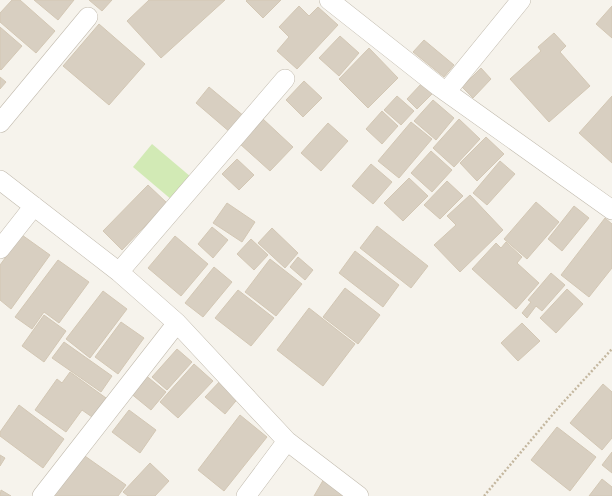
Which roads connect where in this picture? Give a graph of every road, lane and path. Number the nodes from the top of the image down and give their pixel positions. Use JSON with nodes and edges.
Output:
{"nodes":[{"id":1,"x":329,"y":0,"type":"edge"},
{"id":2,"x":521,"y":0,"type":"edge"},
{"id":3,"x":88,"y":18,"type":"dead end"},
{"id":4,"x":285,"y":79,"type":"dead end"},
{"id":5,"x":446,"y":92,"type":"junction"},
{"id":6,"x":0,"y":123,"type":"edge"},
{"id":7,"x":0,"y":180,"type":"edge"},
{"id":8,"x":34,"y":206,"type":"junction"},
{"id":9,"x":612,"y":210,"type":"edge"},
{"id":10,"x":0,"y":249,"type":"edge"},
{"id":11,"x":118,"y":272,"type":"junction"},
{"id":12,"x":177,"y":323,"type":"junction"},
{"id":13,"x":612,"y":349,"type":"edge"},
{"id":14,"x":288,"y":441,"type":"junction"},
{"id":15,"x":42,"y":496,"type":"edge"},
{"id":16,"x":246,"y":496,"type":"edge"},
{"id":17,"x":359,"y":496,"type":"edge"},
{"id":18,"x":484,"y":496,"type":"edge"}],
"edges":[{"from":1,"to":5,"type":"street"},
{"from":2,"to":5,"type":"street"},
{"from":3,"to":6,"type":"street"},
{"from":4,"to":11,"type":"street"},
{"from":5,"to":9,"type":"street"},
{"from":7,"to":8,"type":"street"},
{"from":8,"to":10,"type":"street"},
{"from":8,"to":11,"type":"street"},
{"from":11,"to":12,"type":"street"},
{"from":12,"to":14,"type":"street"},
{"from":12,"to":15,"type":"street"},
{"from":13,"to":18,"type":"path"},
{"from":14,"to":16,"type":"street"},
{"from":14,"to":17,"type":"street"}]}
